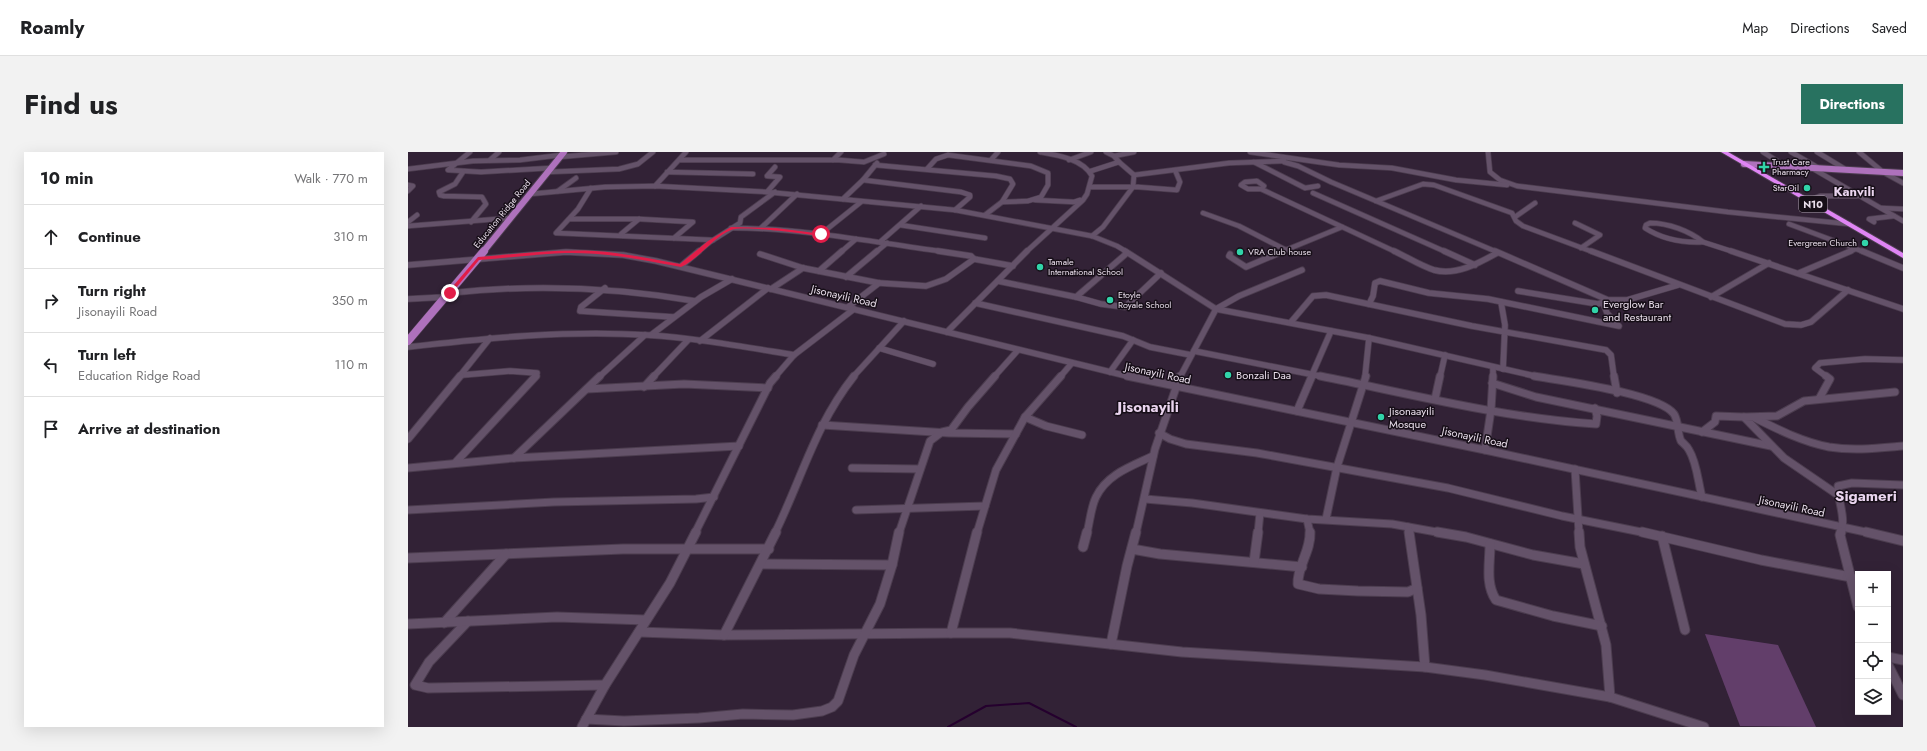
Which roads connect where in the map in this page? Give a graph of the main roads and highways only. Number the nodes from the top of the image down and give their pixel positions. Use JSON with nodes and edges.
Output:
{"nodes":[{"id":1,"x":1724,"y":152,"type":"edge"},
{"id":2,"x":561,"y":155,"type":"edge"},
{"id":3,"x":1744,"y":164,"type":"junction"},
{"id":4,"x":1903,"y":173,"type":"edge"},
{"id":5,"x":1903,"y":256,"type":"edge"},
{"id":6,"x":408,"y":342,"type":"edge"}],
"edges":[{"from":1,"to":3,"type":"highway","number":"N10"},
{"from":2,"to":6,"type":"main road","name":"Education Ridge Road"},
{"from":3,"to":4,"type":"main road"},
{"from":3,"to":5,"type":"highway","number":"N10"}]}
